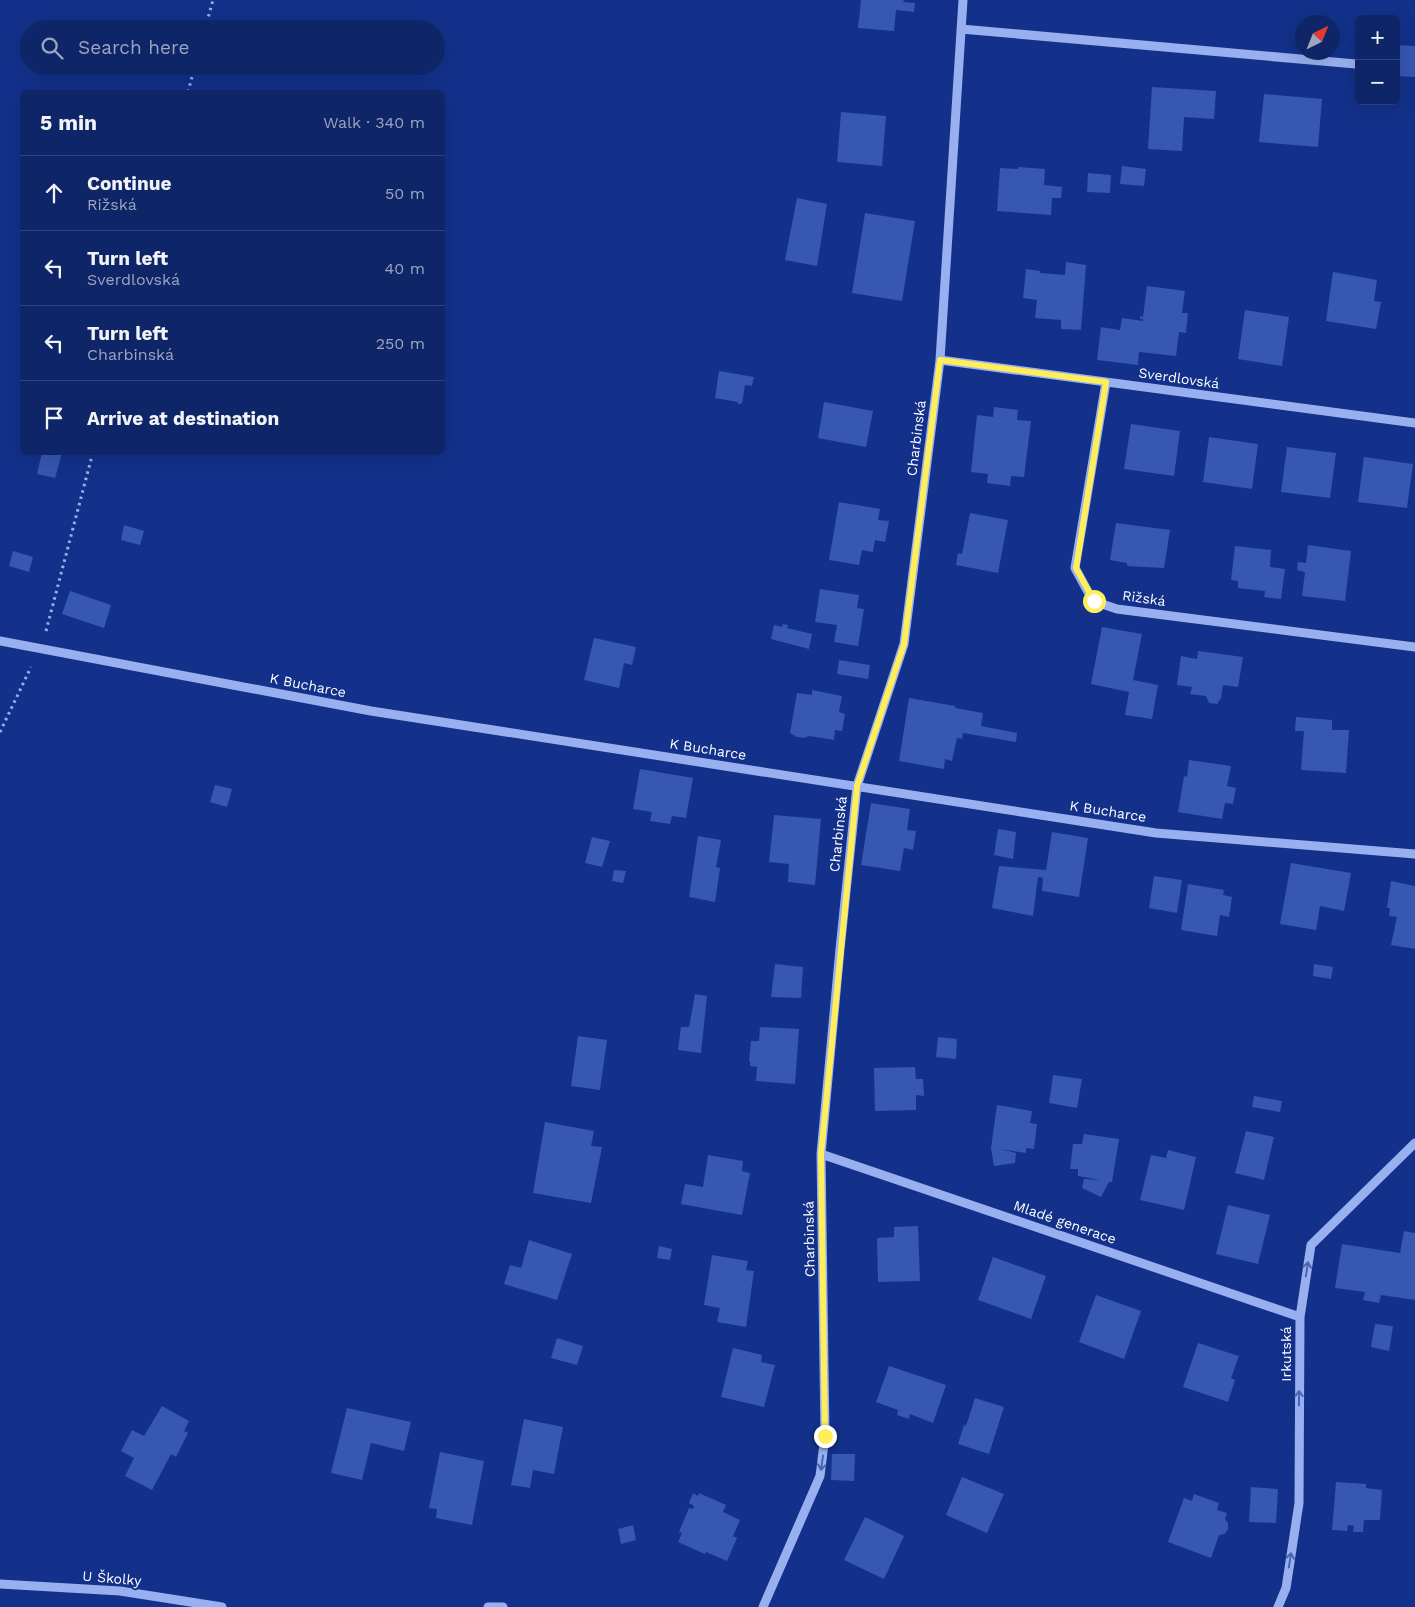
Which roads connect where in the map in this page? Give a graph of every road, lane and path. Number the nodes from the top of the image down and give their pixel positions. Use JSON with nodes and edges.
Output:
{"nodes":[{"id":1,"x":213,"y":0,"type":"edge"},
{"id":2,"x":963,"y":0,"type":"edge"},
{"id":3,"x":207,"y":20,"type":"edge"},
{"id":4,"x":961,"y":29,"type":"junction"},
{"id":5,"x":1355,"y":64,"type":"edge"},
{"id":6,"x":193,"y":75,"type":"edge"},
{"id":7,"x":189,"y":90,"type":"edge"},
{"id":8,"x":940,"y":360,"type":"junction"},
{"id":9,"x":1106,"y":382,"type":"junction"},
{"id":10,"x":1415,"y":423,"type":"edge"},
{"id":11,"x":92,"y":455,"type":"edge"},
{"id":12,"x":0,"y":641,"type":"edge"},
{"id":13,"x":1415,"y":647,"type":"edge"},
{"id":14,"x":40,"y":649,"type":"junction"},
{"id":15,"x":0,"y":732,"type":"edge"},
{"id":16,"x":857,"y":786,"type":"junction"},
{"id":17,"x":1415,"y":854,"type":"edge"},
{"id":18,"x":1415,"y":1143,"type":"edge"},
{"id":19,"x":821,"y":1154,"type":"junction"},
{"id":20,"x":1300,"y":1317,"type":"junction"},
{"id":21,"x":0,"y":1584,"type":"edge"},
{"id":22,"x":222,"y":1607,"type":"edge"},
{"id":23,"x":488,"y":1607,"type":"edge"},
{"id":24,"x":503,"y":1607,"type":"edge"},
{"id":25,"x":763,"y":1607,"type":"edge"},
{"id":26,"x":1278,"y":1607,"type":"edge"}],
"edges":[{"from":1,"to":3,"type":"path"},
{"from":2,"to":4,"type":"street","name":"Charbinská"},
{"from":4,"to":5,"type":"street"},
{"from":4,"to":8,"type":"street","name":"Charbinská"},
{"from":6,"to":7,"type":"path"},
{"from":8,"to":9,"type":"street","name":"Sverdlovská"},
{"from":8,"to":16,"type":"street","name":"Charbinská"},
{"from":9,"to":10,"type":"street","name":"Sverdlovská"},
{"from":9,"to":13,"type":"street","name":"Rižská"},
{"from":11,"to":14,"type":"path"},
{"from":12,"to":14,"type":"street","name":"K Bucharce"},
{"from":14,"to":15,"type":"path"},
{"from":14,"to":16,"type":"street","name":"K Bucharce"},
{"from":16,"to":17,"type":"street","name":"K Bucharce"},
{"from":16,"to":19,"type":"street","name":"Charbinská"},
{"from":20,"to":18,"type":"street","name":"Irkutská","one_way":true},
{"from":19,"to":20,"type":"street","name":"Mladé generace"},
{"from":19,"to":25,"type":"street","name":"Charbinská","one_way":true},
{"from":26,"to":20,"type":"street","name":"Irkutská","one_way":true},
{"from":21,"to":22,"type":"street","name":"U Školky"},
{"from":23,"to":24,"type":"street"}]}
